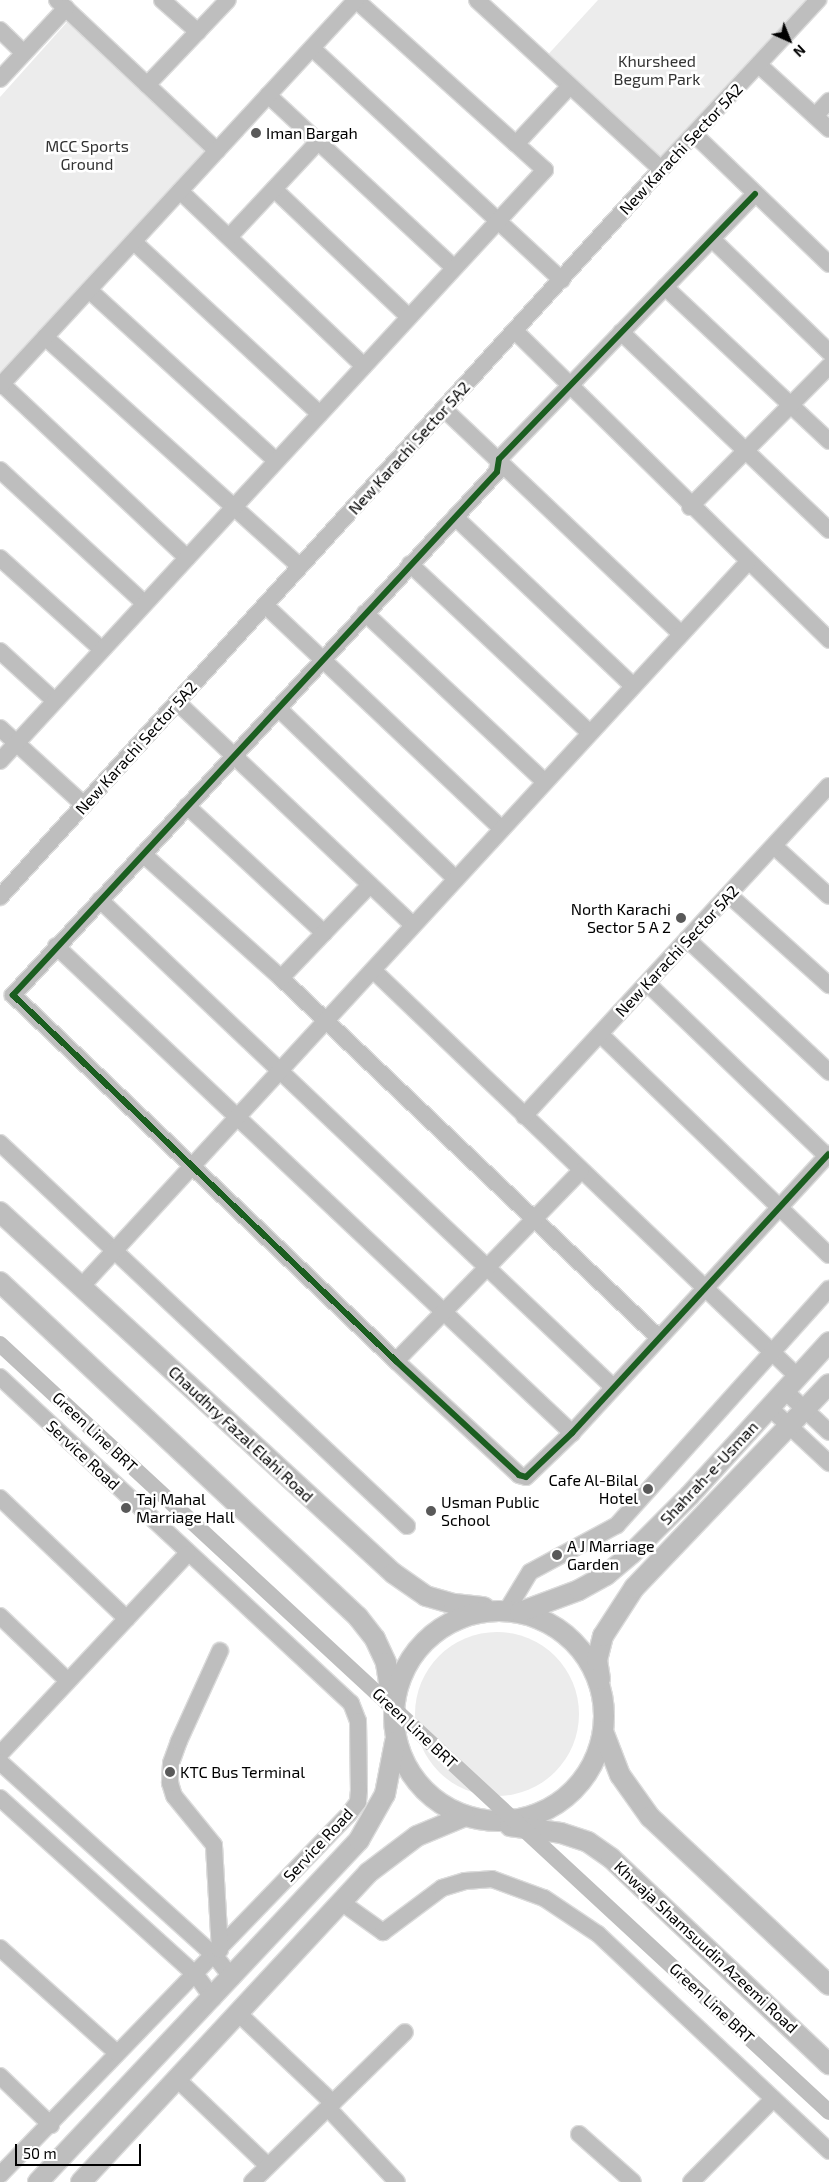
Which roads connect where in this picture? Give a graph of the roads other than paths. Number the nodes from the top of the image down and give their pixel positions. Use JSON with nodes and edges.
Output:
{"nodes":[{"id":1,"x":162,"y":0,"type":"edge"},
{"id":2,"x":228,"y":0,"type":"edge"},
{"id":3,"x":356,"y":0,"type":"edge"},
{"id":4,"x":477,"y":0,"type":"edge"},
{"id":5,"x":819,"y":0,"type":"edge"},
{"id":6,"x":61,"y":4,"type":"edge"},
{"id":7,"x":829,"y":8,"type":"edge"},
{"id":8,"x":0,"y":30,"type":"edge"},
{"id":9,"x":198,"y":32,"type":"junction"},
{"id":10,"x":312,"y":48,"type":"junction"},
{"id":11,"x":24,"y":53,"type":"junction"},
{"id":12,"x":759,"y":65,"type":"junction"},
{"id":13,"x":0,"y":79,"type":"edge"},
{"id":14,"x":147,"y":85,"type":"junction"},
{"id":15,"x":569,"y":87,"type":"junction"},
{"id":16,"x":268,"y":95,"type":"junction"},
{"id":17,"x":829,"y":101,"type":"edge"},
{"id":18,"x":815,"y":116,"type":"junction"},
{"id":19,"x":829,"y":129,"type":"edge"},
{"id":20,"x":695,"y":135,"type":"junction"},
{"id":21,"x":318,"y":142,"type":"junction"},
{"id":22,"x":516,"y":144,"type":"junction"},
{"id":23,"x":217,"y":151,"type":"junction"},
{"id":24,"x":661,"y":169,"type":"junction"},
{"id":25,"x":274,"y":189,"type":"junction"},
{"id":26,"x":180,"y":191,"type":"junction"},
{"id":27,"x":755,"y":194,"type":"junction"},
{"id":28,"x":498,"y":221,"type":"junction"},
{"id":29,"x":229,"y":237,"type":"junction"},
{"id":30,"x":712,"y":239,"type":"junction"},
{"id":31,"x":134,"y":242,"type":"junction"},
{"id":32,"x":829,"y":264,"type":"edge"},
{"id":33,"x":454,"y":268,"type":"junction"},
{"id":34,"x":562,"y":280,"type":"junction"},
{"id":35,"x":665,"y":288,"type":"junction"},
{"id":36,"x":89,"y":290,"type":"junction"},
{"id":37,"x":409,"y":317,"type":"junction"},
{"id":38,"x":515,"y":331,"type":"junction"},
{"id":39,"x":621,"y":332,"type":"junction"},
{"id":40,"x":45,"y":337,"type":"junction"},
{"id":41,"x":829,"y":352,"type":"edge"},
{"id":42,"x":364,"y":366,"type":"junction"},
{"id":43,"x":829,"y":366,"type":"edge"},
{"id":44,"x":1,"y":385,"type":"edge"},
{"id":45,"x":571,"y":385,"type":"junction"},
{"id":46,"x":790,"y":405,"type":"junction"},
{"id":47,"x":444,"y":409,"type":"junction"},
{"id":48,"x":320,"y":414,"type":"junction"},
{"id":49,"x":829,"y":441,"type":"edge"},
{"id":50,"x":747,"y":449,"type":"junction"},
{"id":51,"x":499,"y":460,"type":"junction"},
{"id":52,"x":276,"y":461,"type":"junction"},
{"id":53,"x":0,"y":470,"type":"edge"},
{"id":54,"x":235,"y":506,"type":"junction"},
{"id":55,"x":690,"y":507,"type":"junction"},
{"id":56,"x":455,"y":517,"type":"junction"},
{"id":57,"x":829,"y":530,"type":"edge"},
{"id":58,"x":0,"y":558,"type":"edge"},
{"id":59,"x":187,"y":558,"type":"junction"},
{"id":60,"x":748,"y":562,"type":"junction"},
{"id":61,"x":410,"y":564,"type":"junction"},
{"id":62,"x":300,"y":567,"type":"junction"},
{"id":63,"x":145,"y":604,"type":"junction"},
{"id":64,"x":266,"y":605,"type":"junction"},
{"id":65,"x":365,"y":613,"type":"junction"},
{"id":66,"x":681,"y":634,"type":"junction"},
{"id":67,"x":829,"y":640,"type":"edge"},
{"id":68,"x":102,"y":650,"type":"junction"},
{"id":69,"x":0,"y":651,"type":"edge"},
{"id":70,"x":322,"y":660,"type":"junction"},
{"id":71,"x":633,"y":686,"type":"junction"},
{"id":72,"x":55,"y":701,"type":"junction"},
{"id":73,"x":177,"y":702,"type":"junction"},
{"id":74,"x":278,"y":708,"type":"junction"},
{"id":75,"x":0,"y":728,"type":"edge"},
{"id":76,"x":590,"y":733,"type":"junction"},
{"id":77,"x":17,"y":743,"type":"junction"},
{"id":78,"x":231,"y":757,"type":"junction"},
{"id":79,"x":0,"y":761,"type":"edge"},
{"id":80,"x":545,"y":782,"type":"junction"},
{"id":81,"x":826,"y":796,"type":"edge"},
{"id":82,"x":84,"y":805,"type":"junction"},
{"id":83,"x":187,"y":806,"type":"junction"},
{"id":84,"x":502,"y":829,"type":"junction"},
{"id":85,"x":774,"y":846,"type":"junction"},
{"id":86,"x":143,"y":854,"type":"junction"},
{"id":87,"x":456,"y":878,"type":"junction"},
{"id":88,"x":370,"y":885,"type":"junction"},
{"id":89,"x":729,"y":895,"type":"junction"},
{"id":90,"x":829,"y":896,"type":"edge"},
{"id":91,"x":0,"y":897,"type":"edge"},
{"id":92,"x":100,"y":900,"type":"junction"},
{"id":93,"x":413,"y":925,"type":"junction"},
{"id":94,"x":324,"y":933,"type":"junction"},
{"id":95,"x":687,"y":939,"type":"junction"},
{"id":96,"x":56,"y":946,"type":"junction"},
{"id":97,"x":373,"y":970,"type":"junction"},
{"id":98,"x":281,"y":978,"type":"junction"},
{"id":99,"x":647,"y":984,"type":"junction"},
{"id":100,"x":829,"y":985,"type":"edge"},
{"id":101,"x":325,"y":1021,"type":"junction"},
{"id":102,"x":600,"y":1034,"type":"junction"},
{"id":103,"x":280,"y":1070,"type":"junction"},
{"id":104,"x":829,"y":1072,"type":"edge"},
{"id":105,"x":524,"y":1116,"type":"junction"},
{"id":106,"x":236,"y":1118,"type":"junction"},
{"id":107,"x":0,"y":1143,"type":"edge"},
{"id":108,"x":828,"y":1155,"type":"edge"},
{"id":109,"x":193,"y":1165,"type":"junction"},
{"id":110,"x":581,"y":1171,"type":"junction"},
{"id":111,"x":779,"y":1208,"type":"junction"},
{"id":112,"x":0,"y":1212,"type":"edge"},
{"id":113,"x":534,"y":1218,"type":"junction"},
{"id":114,"x":116,"y":1250,"type":"junction"},
{"id":115,"x":829,"y":1255,"type":"edge"},
{"id":116,"x":487,"y":1266,"type":"junction"},
{"id":117,"x":0,"y":1282,"type":"edge"},
{"id":118,"x":81,"y":1287,"type":"junction"},
{"id":119,"x":829,"y":1289,"type":"edge"},
{"id":120,"x":704,"y":1290,"type":"junction"},
{"id":121,"x":442,"y":1313,"type":"junction"},
{"id":122,"x":659,"y":1338,"type":"junction"},
{"id":123,"x":829,"y":1342,"type":"edge"},
{"id":124,"x":0,"y":1344,"type":"edge"},
{"id":125,"x":771,"y":1352,"type":"junction"},
{"id":126,"x":396,"y":1361,"type":"junction"},
{"id":127,"x":0,"y":1377,"type":"edge"},
{"id":128,"x":791,"y":1383,"type":"junction"},
{"id":129,"x":829,"y":1384,"type":"edge"},
{"id":130,"x":614,"y":1388,"type":"junction"},
{"id":131,"x":770,"y":1408,"type":"junction"},
{"id":132,"x":805,"y":1410,"type":"junction"},
{"id":133,"x":791,"y":1428,"type":"junction"},
{"id":134,"x":829,"y":1432,"type":"edge"},
{"id":135,"x":572,"y":1433,"type":"junction"},
{"id":136,"x":829,"y":1463,"type":"edge"},
{"id":137,"x":0,"y":1498,"type":"edge"},
{"id":138,"x":407,"y":1526,"type":"dead end"},
{"id":139,"x":187,"y":1554,"type":"junction"},
{"id":140,"x":514,"y":1611,"type":"junction"},
{"id":141,"x":0,"y":1616,"type":"edge"},
{"id":142,"x":127,"y":1619,"type":"junction"},
{"id":143,"x":220,"y":1652,"type":"dead end"},
{"id":144,"x":68,"y":1681,"type":"junction"},
{"id":145,"x":602,"y":1691,"type":"junction"},
{"id":146,"x":394,"y":1712,"type":"junction"},
{"id":147,"x":603,"y":1731,"type":"junction"},
{"id":148,"x":396,"y":1737,"type":"junction"},
{"id":149,"x":0,"y":1754,"type":"edge"},
{"id":150,"x":0,"y":1762,"type":"edge"},
{"id":151,"x":1,"y":1800,"type":"edge"},
{"id":152,"x":465,"y":1816,"type":"junction"},
{"id":153,"x":489,"y":1821,"type":"junction"},
{"id":154,"x":341,"y":1902,"type":"junction"},
{"id":155,"x":278,"y":1928,"type":"junction"},
{"id":156,"x":0,"y":1948,"type":"edge"},
{"id":157,"x":299,"y":1948,"type":"junction"},
{"id":158,"x":217,"y":1953,"type":"junction"},
{"id":159,"x":196,"y":1975,"type":"junction"},
{"id":160,"x":232,"y":1978,"type":"junction"},
{"id":161,"x":829,"y":1985,"type":"edge"},
{"id":162,"x":213,"y":1998,"type":"junction"},
{"id":163,"x":238,"y":2013,"type":"junction"},
{"id":164,"x":405,"y":2032,"type":"dead end"},
{"id":165,"x":117,"y":2053,"type":"junction"},
{"id":166,"x":829,"y":2064,"type":"edge"},
{"id":167,"x":0,"y":2076,"type":"edge"},
{"id":168,"x":177,"y":2079,"type":"junction"},
{"id":169,"x":773,"y":2099,"type":"junction"},
{"id":170,"x":330,"y":2105,"type":"junction"},
{"id":171,"x":829,"y":2112,"type":"edge"},
{"id":172,"x":50,"y":2124,"type":"junction"},
{"id":173,"x":579,"y":2134,"type":"dead end"},
{"id":174,"x":829,"y":2150,"type":"edge"},
{"id":175,"x":0,"y":2175,"type":"edge"},
{"id":176,"x":264,"y":2176,"type":"edge"},
{"id":177,"x":38,"y":2182,"type":"edge"},
{"id":178,"x":81,"y":2182,"type":"edge"},
{"id":179,"x":397,"y":2182,"type":"edge"},
{"id":180,"x":633,"y":2182,"type":"edge"},
{"id":181,"x":691,"y":2182,"type":"edge"}],
"edges":[{"from":1,"to":9,"type":"street"},
{"from":2,"to":9,"type":"street"},
{"from":3,"to":10,"type":"street"},
{"from":3,"to":22,"type":"street"},
{"from":4,"to":15,"type":"street"},
{"from":5,"to":7,"type":"street"},
{"from":5,"to":12,"type":"street","name":"New Karachi Sector 5A2"},
{"from":6,"to":11,"type":"street"},
{"from":6,"to":14,"type":"street"},
{"from":8,"to":11,"type":"street"},
{"from":9,"to":14,"type":"street"},
{"from":10,"to":16,"type":"street"},
{"from":10,"to":28,"type":"street"},
{"from":11,"to":13,"type":"street"},
{"from":12,"to":18,"type":"street"},
{"from":12,"to":20,"type":"street","name":"New Karachi Sector 5A2"},
{"from":14,"to":23,"type":"street"},
{"from":15,"to":22,"type":"street"},
{"from":15,"to":24,"type":"street"},
{"from":16,"to":21,"type":"street"},
{"from":16,"to":23,"type":"street"},
{"from":17,"to":18,"type":"street"},
{"from":18,"to":19,"type":"street"},
{"from":20,"to":24,"type":"street","name":"New Karachi Sector 5A2"},
{"from":20,"to":27,"type":"street"},
{"from":21,"to":25,"type":"street"},
{"from":21,"to":33,"type":"street"},
{"from":22,"to":28,"type":"street"},
{"from":23,"to":26,"type":"street"},
{"from":24,"to":34,"type":"street","name":"New Karachi Sector 5A2"},
{"from":25,"to":29,"type":"street"},
{"from":25,"to":37,"type":"street"},
{"from":26,"to":29,"type":"street"},
{"from":26,"to":31,"type":"street"},
{"from":27,"to":30,"type":"street"},
{"from":27,"to":32,"type":"street"},
{"from":28,"to":33,"type":"street"},
{"from":28,"to":34,"type":"street"},
{"from":29,"to":42,"type":"street"},
{"from":30,"to":35,"type":"street"},
{"from":30,"to":41,"type":"street"},
{"from":31,"to":36,"type":"street"},
{"from":31,"to":48,"type":"street"},
{"from":33,"to":37,"type":"street"},
{"from":34,"to":38,"type":"street","name":"New Karachi Sector 5A2"},
{"from":35,"to":39,"type":"street"},
{"from":35,"to":46,"type":"street"},
{"from":36,"to":40,"type":"street"},
{"from":36,"to":52,"type":"street"},
{"from":37,"to":42,"type":"street"},
{"from":38,"to":45,"type":"street"},
{"from":38,"to":47,"type":"street","name":"New Karachi Sector 5A2"},
{"from":39,"to":45,"type":"street"},
{"from":39,"to":50,"type":"street"},
{"from":40,"to":44,"type":"street"},
{"from":40,"to":54,"type":"street"},
{"from":42,"to":48,"type":"street"},
{"from":43,"to":46,"type":"street"},
{"from":44,"to":59,"type":"street"},
{"from":45,"to":51,"type":"street"},
{"from":45,"to":55,"type":"street"},
{"from":46,"to":49,"type":"street"},
{"from":46,"to":50,"type":"street"},
{"from":47,"to":51,"type":"street"},
{"from":47,"to":62,"type":"street","name":"New Karachi Sector 5A2"},
{"from":48,"to":52,"type":"street"},
{"from":50,"to":55,"type":"street"},
{"from":50,"to":57,"type":"street"},
{"from":51,"to":56,"type":"street"},
{"from":51,"to":66,"type":"street"},
{"from":52,"to":54,"type":"street"},
{"from":53,"to":63,"type":"street"},
{"from":54,"to":59,"type":"street"},
{"from":54,"to":62,"type":"street"},
{"from":55,"to":60,"type":"street"},
{"from":56,"to":61,"type":"street"},
{"from":56,"to":71,"type":"street"},
{"from":58,"to":68,"type":"street"},
{"from":59,"to":63,"type":"street"},
{"from":60,"to":66,"type":"street"},
{"from":60,"to":67,"type":"street"},
{"from":61,"to":65,"type":"street"},
{"from":61,"to":76,"type":"street"},
{"from":62,"to":64,"type":"street","name":"New Karachi Sector 5A2"},
{"from":63,"to":68,"type":"street"},
{"from":64,"to":70,"type":"street"},
{"from":64,"to":73,"type":"street","name":"New Karachi Sector 5A2"},
{"from":65,"to":70,"type":"street"},
{"from":65,"to":80,"type":"street"},
{"from":66,"to":71,"type":"street"},
{"from":68,"to":72,"type":"street"},
{"from":69,"to":72,"type":"street"},
{"from":70,"to":74,"type":"street"},
{"from":70,"to":84,"type":"street"},
{"from":71,"to":76,"type":"street"},
{"from":72,"to":77,"type":"street"},
{"from":73,"to":78,"type":"street"},
{"from":73,"to":82,"type":"street","name":"New Karachi Sector 5A2"},
{"from":74,"to":78,"type":"street"},
{"from":74,"to":87,"type":"street"},
{"from":75,"to":77,"type":"street"},
{"from":76,"to":80,"type":"street"},
{"from":77,"to":79,"type":"street"},
{"from":77,"to":82,"type":"street"},
{"from":78,"to":83,"type":"street"},
{"from":78,"to":88,"type":"street"},
{"from":80,"to":84,"type":"street"},
{"from":81,"to":85,"type":"street","name":"New Karachi Sector 5A2"},
{"from":82,"to":91,"type":"street","name":"New Karachi Sector 5A2"},
{"from":83,"to":86,"type":"street"},
{"from":83,"to":94,"type":"street"},
{"from":84,"to":87,"type":"street"},
{"from":85,"to":89,"type":"street","name":"New Karachi Sector 5A2"},
{"from":85,"to":90,"type":"street"},
{"from":86,"to":92,"type":"street"},
{"from":86,"to":98,"type":"street"},
{"from":87,"to":93,"type":"street"},
{"from":88,"to":93,"type":"street"},
{"from":88,"to":94,"type":"street"},
{"from":89,"to":95,"type":"street","name":"New Karachi Sector 5A2"},
{"from":89,"to":100,"type":"street"},
{"from":92,"to":96,"type":"street"},
{"from":92,"to":103,"type":"street"},
{"from":93,"to":97,"type":"street"},
{"from":94,"to":98,"type":"street"},
{"from":95,"to":99,"type":"street","name":"New Karachi Sector 5A2"},
{"from":95,"to":104,"type":"street"},
{"from":96,"to":106,"type":"street"},
{"from":96,"to":109,"type":"street"},
{"from":97,"to":101,"type":"street"},
{"from":97,"to":105,"type":"street"},
{"from":98,"to":101,"type":"street"},
{"from":99,"to":102,"type":"street","name":"New Karachi Sector 5A2"},
{"from":99,"to":108,"type":"street"},
{"from":101,"to":103,"type":"street"},
{"from":101,"to":113,"type":"street"},
{"from":102,"to":105,"type":"street","name":"New Karachi Sector 5A2"},
{"from":102,"to":111,"type":"street"},
{"from":103,"to":106,"type":"street"},
{"from":103,"to":116,"type":"street"},
{"from":105,"to":110,"type":"street"},
{"from":106,"to":109,"type":"street"},
{"from":106,"to":121,"type":"street"},
{"from":107,"to":114,"type":"street"},
{"from":108,"to":111,"type":"street"},
{"from":109,"to":114,"type":"street"},
{"from":109,"to":126,"type":"street"},
{"from":110,"to":113,"type":"street"},
{"from":110,"to":120,"type":"street"},
{"from":111,"to":115,"type":"street"},
{"from":111,"to":120,"type":"street"},
{"from":112,"to":118,"type":"main road","name":"Chaudhry Fazal Elahi Road"},
{"from":113,"to":116,"type":"street"},
{"from":113,"to":122,"type":"street"},
{"from":114,"to":118,"type":"street"},
{"from":114,"to":138,"type":"street"},
{"from":116,"to":121,"type":"street"},
{"from":116,"to":130,"type":"street"},
{"from":117,"to":146,"type":"main road"},
{"from":118,"to":140,"type":"main road","name":"Chaudhry Fazal Elahi Road"},
{"from":119,"to":125,"type":"street"},
{"from":120,"to":122,"type":"street"},
{"from":120,"to":125,"type":"street"},
{"from":121,"to":126,"type":"street"},
{"from":121,"to":135,"type":"street"},
{"from":122,"to":130,"type":"street"},
{"from":123,"to":128,"type":"main road","name":"Shahrah-e-Usman"},
{"from":124,"to":171,"type":"street","name":"Green Line BRT","bridge":true},
{"from":125,"to":128,"type":"street"},
{"from":125,"to":140,"type":"street"},
{"from":126,"to":135,"type":"street"},
{"from":127,"to":139,"type":"street","name":"Service Road"},
{"from":128,"to":131,"type":"main road","name":"Shahrah-e-Usman"},
{"from":128,"to":132,"type":"street"},
{"from":129,"to":132,"type":"main road","name":"Shahrah-e-Usman"},
{"from":130,"to":135,"type":"street"},
{"from":131,"to":133,"type":"street"},
{"from":131,"to":140,"type":"main road","name":"Shahrah-e-Usman"},
{"from":132,"to":133,"type":"main road","name":"Shahrah-e-Usman"},
{"from":132,"to":134,"type":"street"},
{"from":133,"to":136,"type":"street"},
{"from":133,"to":145,"type":"main road","name":"Shahrah-e-Usman"},
{"from":137,"to":142,"type":"street"},
{"from":139,"to":142,"type":"street"},
{"from":139,"to":158,"type":"street","name":"Service Road"},
{"from":140,"to":145,"type":"main road"},
{"from":140,"to":146,"type":"main road"},
{"from":141,"to":144,"type":"street"},
{"from":142,"to":144,"type":"street"},
{"from":143,"to":158,"type":"street"},
{"from":144,"to":149,"type":"street"},
{"from":145,"to":147,"type":"main road"},
{"from":146,"to":148,"type":"main road"},
{"from":147,"to":153,"type":"main road"},
{"from":147,"to":161,"type":"main road"},
{"from":148,"to":152,"type":"main road","name":"Khwaja Shamsuudin Azeemi Road"},
{"from":148,"to":155,"type":"main road"},
{"from":150,"to":158,"type":"street"},
{"from":151,"to":159,"type":"street"},
{"from":152,"to":153,"type":"main road","name":"Khwaja Shamsuudin Azeemi Road"},
{"from":152,"to":154,"type":"main road"},
{"from":153,"to":166,"type":"main road","name":"Khwaja Shamsuudin Azeemi Road"},
{"from":154,"to":157,"type":"main road"},
{"from":154,"to":169,"type":"street"},
{"from":155,"to":157,"type":"main road"},
{"from":155,"to":160,"type":"main road"},
{"from":156,"to":165,"type":"street"},
{"from":157,"to":163,"type":"main road"},
{"from":158,"to":159,"type":"street","name":"Service Road"},
{"from":158,"to":160,"type":"street"},
{"from":159,"to":162,"type":"street"},
{"from":159,"to":165,"type":"street","name":"Service Road"},
{"from":160,"to":162,"type":"main road"},
{"from":162,"to":177,"type":"main road"},
{"from":163,"to":168,"type":"main road"},
{"from":163,"to":170,"type":"street"},
{"from":164,"to":170,"type":"street"},
{"from":165,"to":172,"type":"street","name":"Service Road"},
{"from":167,"to":172,"type":"street"},
{"from":168,"to":176,"type":"street"},
{"from":168,"to":178,"type":"main road"},
{"from":169,"to":174,"type":"street"},
{"from":169,"to":181,"type":"street"},
{"from":170,"to":176,"type":"street"},
{"from":170,"to":179,"type":"street"},
{"from":172,"to":175,"type":"street","name":"Service Road"},
{"from":173,"to":180,"type":"street"}]}
